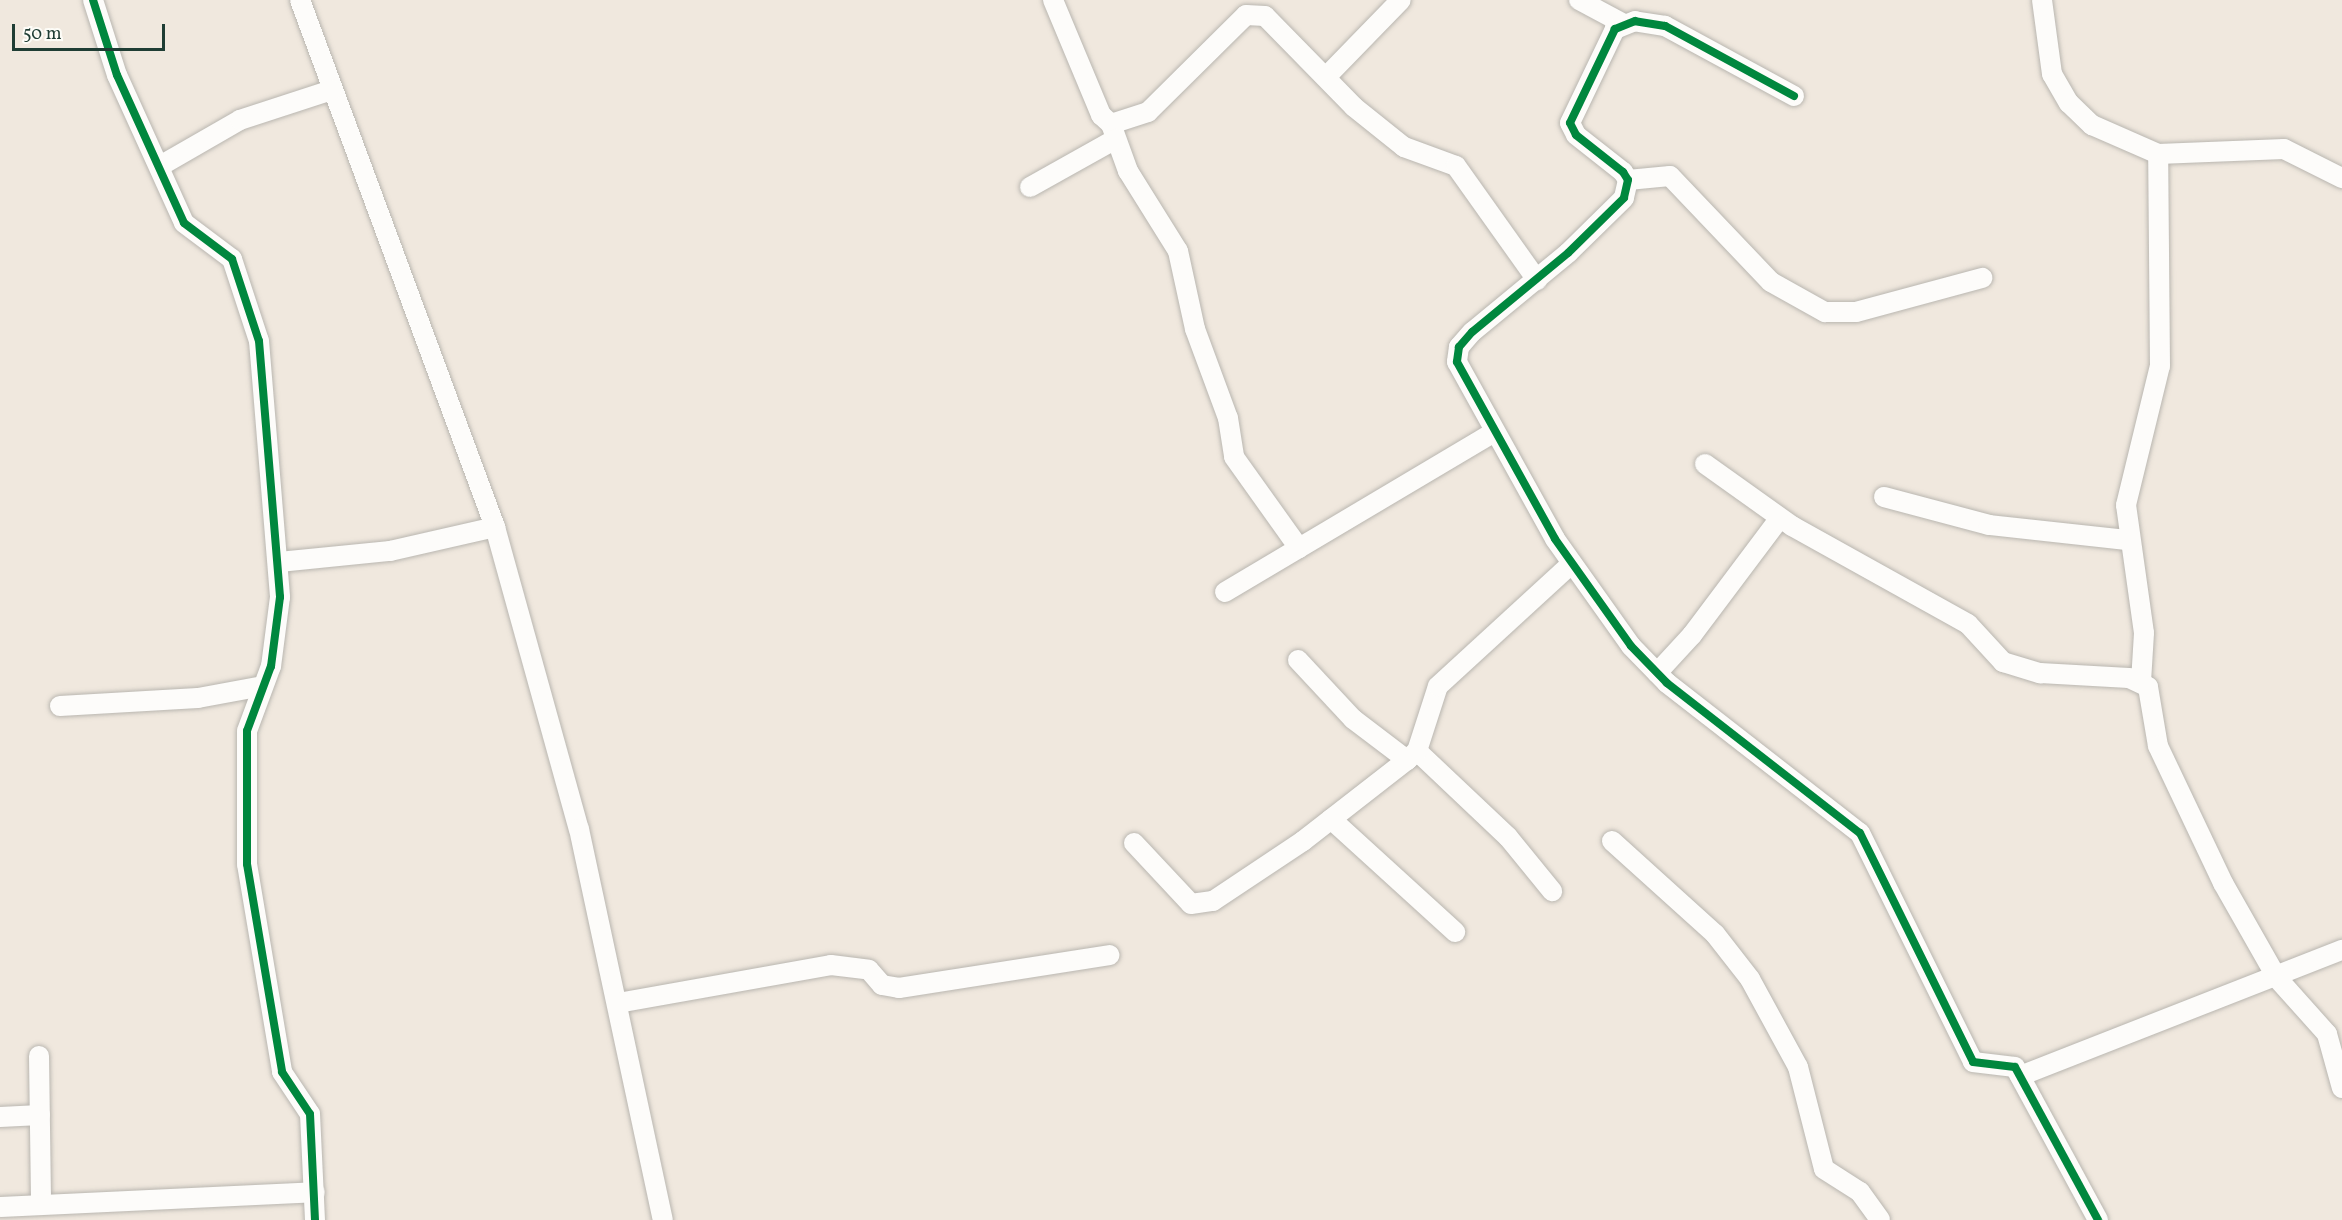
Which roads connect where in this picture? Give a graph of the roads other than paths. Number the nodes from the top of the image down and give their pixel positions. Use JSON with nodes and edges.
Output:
{"nodes":[{"id":1,"x":93,"y":0,"type":"edge"},
{"id":2,"x":300,"y":0,"type":"edge"},
{"id":3,"x":1053,"y":0,"type":"edge"},
{"id":4,"x":1401,"y":0,"type":"edge"},
{"id":5,"x":1580,"y":0,"type":"edge"},
{"id":6,"x":2042,"y":0,"type":"edge"},
{"id":7,"x":1624,"y":24,"type":"junction"},
{"id":8,"x":1326,"y":77,"type":"junction"},
{"id":9,"x":332,"y":90,"type":"junction"},
{"id":10,"x":1794,"y":96,"type":"dead end"},
{"id":11,"x":1114,"y":131,"type":"junction"},
{"id":12,"x":2158,"y":154,"type":"junction"},
{"id":13,"x":160,"y":166,"type":"junction"},
{"id":14,"x":2342,"y":178,"type":"edge"},
{"id":15,"x":1628,"y":180,"type":"junction"},
{"id":16,"x":1030,"y":187,"type":"dead end"},
{"id":17,"x":1982,"y":278,"type":"dead end"},
{"id":18,"x":1537,"y":280,"type":"junction"},
{"id":19,"x":1494,"y":432,"type":"junction"},
{"id":20,"x":1705,"y":465,"type":"dead end"},
{"id":21,"x":1884,"y":497,"type":"dead end"},
{"id":22,"x":1779,"y":518,"type":"junction"},
{"id":23,"x":495,"y":527,"type":"junction"},
{"id":24,"x":2128,"y":540,"type":"junction"},
{"id":25,"x":1299,"y":548,"type":"junction"},
{"id":26,"x":279,"y":562,"type":"junction"},
{"id":27,"x":1571,"y":564,"type":"junction"},
{"id":28,"x":1225,"y":592,"type":"dead end"},
{"id":29,"x":1298,"y":660,"type":"dead end"},
{"id":30,"x":1657,"y":673,"type":"junction"},
{"id":31,"x":2141,"y":682,"type":"junction"},
{"id":32,"x":263,"y":686,"type":"junction"},
{"id":33,"x":60,"y":706,"type":"dead end"},
{"id":34,"x":1412,"y":755,"type":"junction"},
{"id":35,"x":1331,"y":819,"type":"junction"},
{"id":36,"x":1612,"y":841,"type":"dead end"},
{"id":37,"x":1134,"y":843,"type":"dead end"},
{"id":38,"x":1552,"y":891,"type":"dead end"},
{"id":39,"x":1455,"y":932,"type":"dead end"},
{"id":40,"x":2342,"y":950,"type":"edge"},
{"id":41,"x":1109,"y":955,"type":"dead end"},
{"id":42,"x":2277,"y":978,"type":"junction"},
{"id":43,"x":618,"y":1004,"type":"junction"},
{"id":44,"x":39,"y":1056,"type":"dead end"},
{"id":45,"x":2020,"y":1076,"type":"junction"},
{"id":46,"x":2342,"y":1088,"type":"edge"},
{"id":47,"x":40,"y":1115,"type":"junction"},
{"id":48,"x":0,"y":1117,"type":"edge"},
{"id":49,"x":315,"y":1192,"type":"junction"},
{"id":50,"x":41,"y":1204,"type":"junction"},
{"id":51,"x":0,"y":1208,"type":"edge"},
{"id":52,"x":315,"y":1220,"type":"edge"},
{"id":53,"x":663,"y":1220,"type":"edge"},
{"id":54,"x":1880,"y":1220,"type":"edge"},
{"id":55,"x":2098,"y":1220,"type":"edge"}],
"edges":[{"from":1,"to":13,"type":"street"},
{"from":2,"to":9,"type":"street"},
{"from":3,"to":11,"type":"street"},
{"from":4,"to":8,"type":"street"},
{"from":5,"to":7,"type":"street"},
{"from":6,"to":12,"type":"street"},
{"from":7,"to":10,"type":"street"},
{"from":7,"to":15,"type":"street"},
{"from":8,"to":11,"type":"street"},
{"from":8,"to":18,"type":"street"},
{"from":9,"to":13,"type":"street"},
{"from":9,"to":23,"type":"street"},
{"from":11,"to":16,"type":"street"},
{"from":11,"to":25,"type":"street"},
{"from":12,"to":14,"type":"street"},
{"from":12,"to":24,"type":"street"},
{"from":13,"to":26,"type":"street"},
{"from":15,"to":17,"type":"street"},
{"from":15,"to":18,"type":"street"},
{"from":18,"to":19,"type":"street"},
{"from":19,"to":25,"type":"street"},
{"from":19,"to":27,"type":"street"},
{"from":20,"to":22,"type":"street"},
{"from":21,"to":24,"type":"street"},
{"from":22,"to":30,"type":"street"},
{"from":22,"to":31,"type":"street"},
{"from":23,"to":26,"type":"street"},
{"from":23,"to":43,"type":"street"},
{"from":24,"to":31,"type":"street"},
{"from":25,"to":28,"type":"street"},
{"from":26,"to":32,"type":"street"},
{"from":27,"to":30,"type":"street"},
{"from":27,"to":34,"type":"street"},
{"from":29,"to":34,"type":"street"},
{"from":30,"to":45,"type":"street"},
{"from":31,"to":42,"type":"street"},
{"from":32,"to":33,"type":"street"},
{"from":32,"to":49,"type":"street"},
{"from":34,"to":35,"type":"street"},
{"from":34,"to":38,"type":"street"},
{"from":35,"to":37,"type":"street"},
{"from":35,"to":39,"type":"street"},
{"from":36,"to":54,"type":"street"},
{"from":40,"to":42,"type":"street"},
{"from":41,"to":43,"type":"street"},
{"from":42,"to":45,"type":"street"},
{"from":42,"to":46,"type":"street"},
{"from":43,"to":53,"type":"street"},
{"from":44,"to":47,"type":"street"},
{"from":45,"to":55,"type":"street"},
{"from":47,"to":48,"type":"street"},
{"from":47,"to":50,"type":"street"},
{"from":49,"to":50,"type":"street"},
{"from":49,"to":52,"type":"street"},
{"from":50,"to":51,"type":"street"}]}
